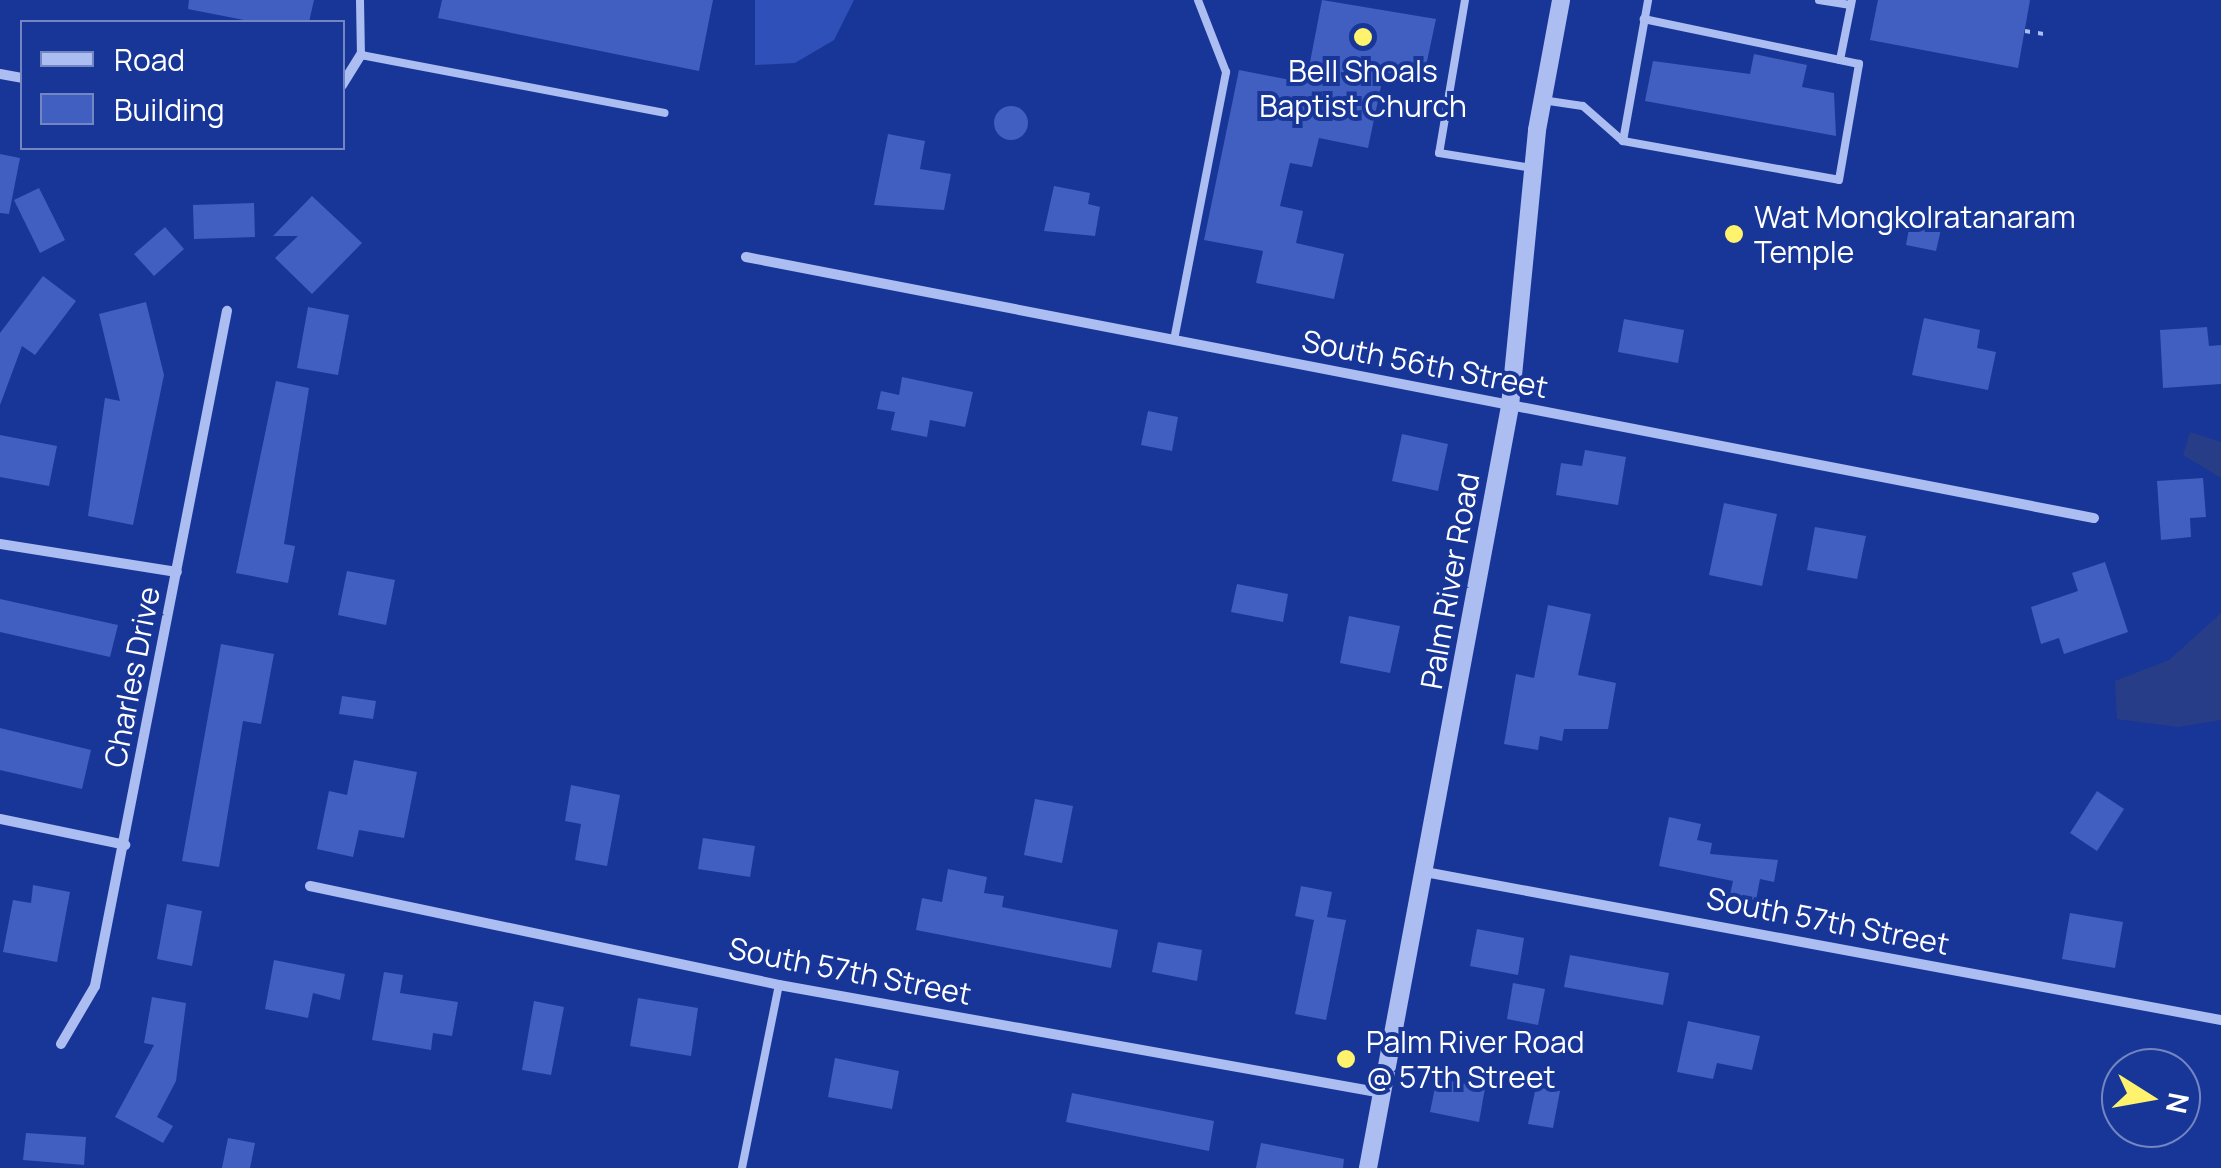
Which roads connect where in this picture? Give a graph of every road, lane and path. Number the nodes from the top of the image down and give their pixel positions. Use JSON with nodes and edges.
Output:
{"nodes":[{"id":1,"x":360,"y":0,"type":"edge"},
{"id":2,"x":1198,"y":0,"type":"edge"},
{"id":3,"x":1465,"y":0,"type":"edge"},
{"id":4,"x":1561,"y":0,"type":"edge"},
{"id":5,"x":1648,"y":0,"type":"edge"},
{"id":6,"x":1820,"y":0,"type":"edge"},
{"id":7,"x":1851,"y":3,"type":"edge"},
{"id":8,"x":1644,"y":19,"type":"junction"},
{"id":9,"x":2025,"y":31,"type":"dead end"},
{"id":10,"x":2045,"y":34,"type":"dead end"},
{"id":11,"x":361,"y":55,"type":"junction"},
{"id":12,"x":1840,"y":60,"type":"junction"},
{"id":13,"x":345,"y":80,"type":"edge"},
{"id":14,"x":1542,"y":100,"type":"junction"},
{"id":15,"x":665,"y":113,"type":"dead end"},
{"id":16,"x":1623,"y":140,"type":"junction"},
{"id":17,"x":1533,"y":168,"type":"junction"},
{"id":18,"x":746,"y":257,"type":"dead end"},
{"id":19,"x":227,"y":311,"type":"dead end"},
{"id":20,"x":1174,"y":340,"type":"junction"},
{"id":21,"x":1510,"y":406,"type":"junction"},
{"id":22,"x":2094,"y":518,"type":"dead end"},
{"id":23,"x":0,"y":544,"type":"edge"},
{"id":24,"x":178,"y":572,"type":"junction"},
{"id":25,"x":0,"y":819,"type":"edge"},
{"id":26,"x":125,"y":844,"type":"junction"},
{"id":27,"x":1425,"y":872,"type":"junction"},
{"id":28,"x":310,"y":886,"type":"dead end"},
{"id":29,"x":780,"y":985,"type":"junction"},
{"id":30,"x":2221,"y":1020,"type":"edge"},
{"id":31,"x":61,"y":1044,"type":"dead end"},
{"id":32,"x":1382,"y":1092,"type":"junction"},
{"id":33,"x":742,"y":1168,"type":"edge"},
{"id":34,"x":1368,"y":1168,"type":"edge"}],
"edges":[{"from":1,"to":11,"type":"lane"},
{"from":2,"to":20,"type":"lane"},
{"from":3,"to":17,"type":"lane"},
{"from":4,"to":14,"type":"street","name":"Palm River Road"},
{"from":5,"to":8,"type":"lane"},
{"from":6,"to":7,"type":"lane"},
{"from":7,"to":12,"type":"lane"},
{"from":8,"to":12,"type":"lane"},
{"from":8,"to":16,"type":"lane"},
{"from":9,"to":10,"type":"path"},
{"from":11,"to":13,"type":"street"},
{"from":11,"to":15,"type":"lane"},
{"from":12,"to":16,"type":"lane"},
{"from":14,"to":16,"type":"lane"},
{"from":14,"to":17,"type":"street","name":"Palm River Road"},
{"from":17,"to":21,"type":"street","name":"Palm River Road"},
{"from":18,"to":20,"type":"street","name":"South 56th Street"},
{"from":19,"to":24,"type":"street","name":"Charles Drive"},
{"from":20,"to":21,"type":"street","name":"South 56th Street"},
{"from":21,"to":22,"type":"street","name":"South 56th Street"},
{"from":21,"to":27,"type":"street","name":"Palm River Road"},
{"from":23,"to":24,"type":"street"},
{"from":24,"to":26,"type":"street","name":"Charles Drive"},
{"from":25,"to":26,"type":"street"},
{"from":26,"to":31,"type":"street","name":"Charles Drive"},
{"from":27,"to":30,"type":"street","name":"South 57th Street"},
{"from":27,"to":32,"type":"street","name":"Palm River Road"},
{"from":28,"to":29,"type":"street","name":"South 57th Street"},
{"from":29,"to":32,"type":"street","name":"South 57th Street"},
{"from":29,"to":33,"type":"lane"},
{"from":32,"to":34,"type":"street","name":"Palm River Road"}]}
